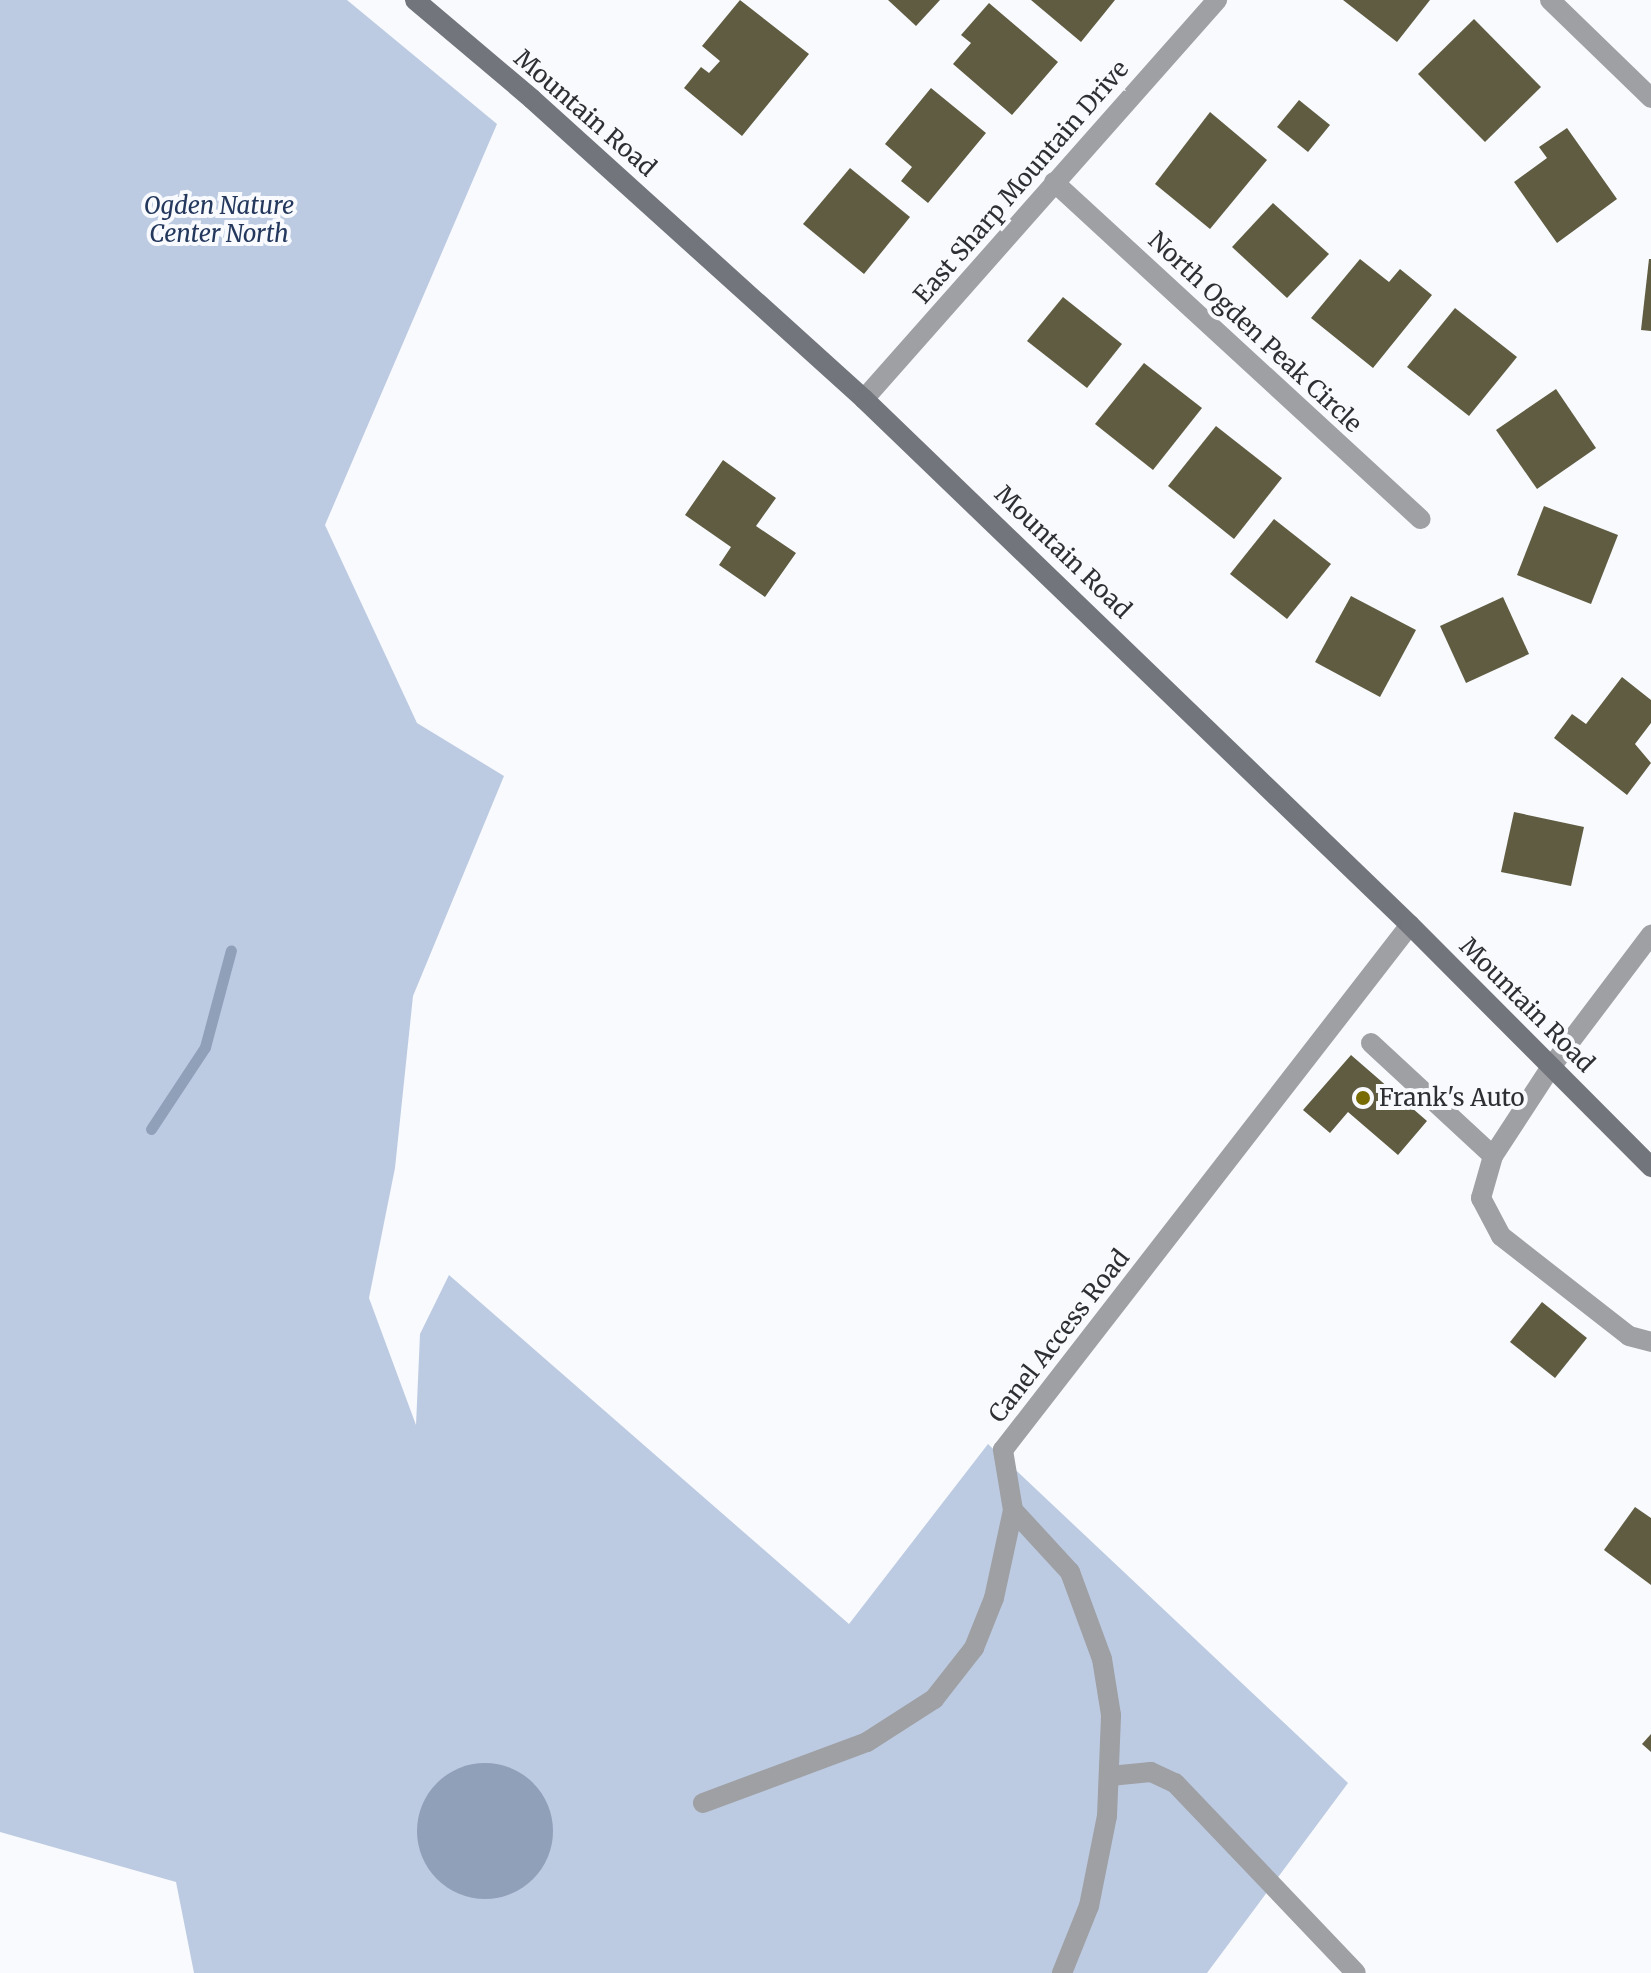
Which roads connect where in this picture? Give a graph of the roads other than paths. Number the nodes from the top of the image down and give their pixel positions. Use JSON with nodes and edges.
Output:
{"nodes":[{"id":1,"x":415,"y":0,"type":"edge"},
{"id":2,"x":1217,"y":0,"type":"edge"},
{"id":3,"x":1550,"y":0,"type":"edge"},
{"id":4,"x":1651,"y":98,"type":"edge"},
{"id":5,"x":1054,"y":182,"type":"junction"},
{"id":6,"x":864,"y":399,"type":"junction"},
{"id":7,"x":1420,"y":519,"type":"dead end"},
{"id":8,"x":1410,"y":925,"type":"junction"},
{"id":9,"x":1651,"y":935,"type":"edge"},
{"id":10,"x":1371,"y":1043,"type":"dead end"},
{"id":11,"x":1551,"y":1067,"type":"junction"},
{"id":12,"x":1493,"y":1156,"type":"junction"},
{"id":13,"x":1651,"y":1167,"type":"edge"},
{"id":14,"x":1651,"y":1342,"type":"edge"},
{"id":15,"x":1013,"y":1510,"type":"junction"},
{"id":16,"x":1110,"y":1776,"type":"junction"},
{"id":17,"x":703,"y":1803,"type":"dead end"},
{"id":18,"x":1062,"y":1973,"type":"edge"},
{"id":19,"x":1356,"y":1973,"type":"edge"}],
"edges":[{"from":1,"to":6,"type":"street","name":"Mountain Road"},
{"from":2,"to":5,"type":"street","name":"East Sharp Mountain Drive"},
{"from":3,"to":4,"type":"street"},
{"from":5,"to":6,"type":"street","name":"East Sharp Mountain Drive"},
{"from":5,"to":7,"type":"street","name":"North Ogden Peak Circle"},
{"from":6,"to":8,"type":"street","name":"Mountain Road"},
{"from":8,"to":11,"type":"street","name":"Mountain Road"},
{"from":8,"to":15,"type":"street","name":"Canel Access Road"},
{"from":9,"to":11,"type":"street"},
{"from":10,"to":12,"type":"street"},
{"from":11,"to":12,"type":"street"},
{"from":11,"to":13,"type":"street","name":"Mountain Road"},
{"from":12,"to":14,"type":"street"},
{"from":15,"to":16,"type":"street"},
{"from":15,"to":17,"type":"street"},
{"from":16,"to":18,"type":"street"},
{"from":16,"to":19,"type":"street"}]}
